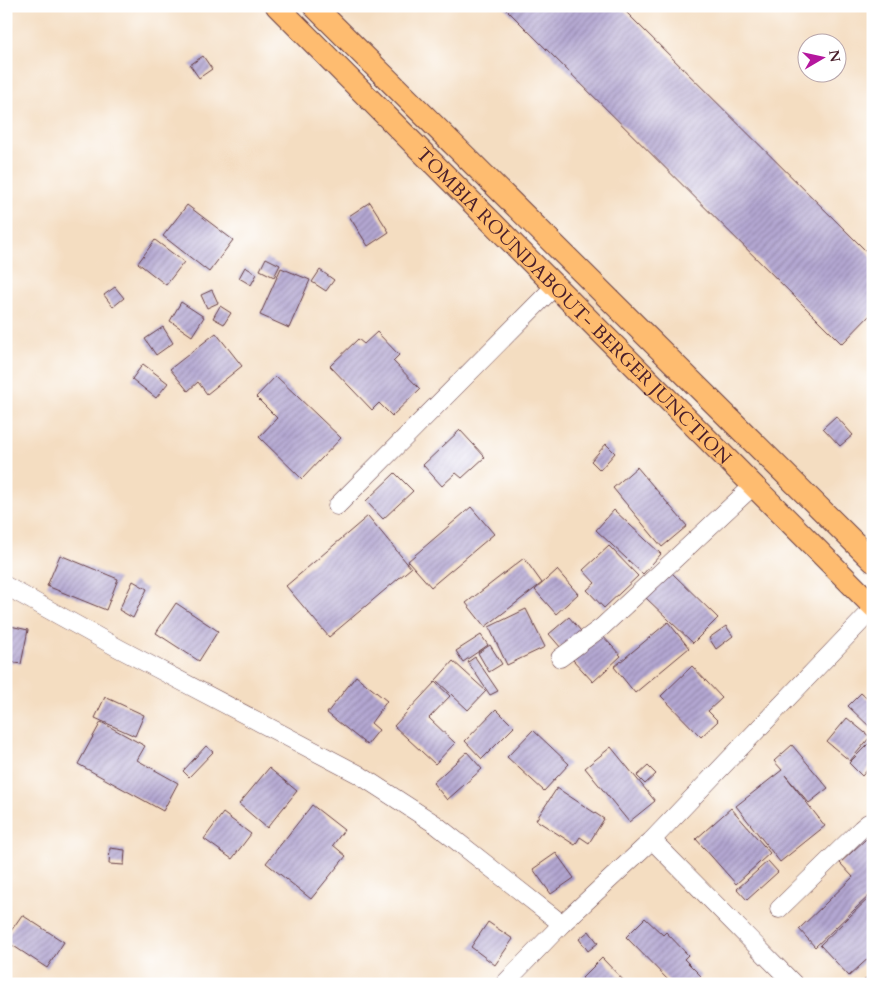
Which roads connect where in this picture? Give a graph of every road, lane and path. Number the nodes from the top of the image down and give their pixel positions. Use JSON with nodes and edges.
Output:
{"nodes":[{"id":1,"x":277,"y":6,"type":"edge"},
{"id":2,"x":314,"y":6,"type":"edge"},
{"id":3,"x":326,"y":15,"type":"edge"},
{"id":4,"x":556,"y":286,"type":"junction"},
{"id":5,"x":754,"y":486,"type":"junction"},
{"id":6,"x":336,"y":506,"type":"dead end"},
{"id":7,"x":873,"y":561,"type":"edge"},
{"id":8,"x":6,"y":586,"type":"edge"},
{"id":9,"x":873,"y":607,"type":"edge"},
{"id":10,"x":560,"y":658,"type":"dead end"},
{"id":11,"x":873,"y":823,"type":"edge"},
{"id":12,"x":652,"y":840,"type":"junction"},
{"id":13,"x":779,"y":909,"type":"dead end"},
{"id":14,"x":562,"y":924,"type":"junction"},
{"id":15,"x":507,"y":983,"type":"edge"},
{"id":16,"x":794,"y":984,"type":"edge"}],
"edges":[{"from":1,"to":4,"type":"main road","name":"TOMBIA ROUNDABOUT- BERGER JUNCTION"},
{"from":2,"to":3,"type":"main road","name":"TOMBIA ROUNDABOUT- BERGER JUNCTION"},
{"from":3,"to":7,"type":"main road","name":"TOMBIA ROUNDABOUT- BERGER JUNCTION"},
{"from":4,"to":5,"type":"main road","name":"TOMBIA ROUNDABOUT- BERGER JUNCTION"},
{"from":4,"to":6,"type":"street"},
{"from":5,"to":9,"type":"main road","name":"TOMBIA ROUNDABOUT- BERGER JUNCTION"},
{"from":5,"to":10,"type":"street"},
{"from":8,"to":14,"type":"street"},
{"from":9,"to":12,"type":"street"},
{"from":11,"to":13,"type":"street"},
{"from":12,"to":14,"type":"street"},
{"from":12,"to":16,"type":"street"},
{"from":14,"to":15,"type":"street"}]}
